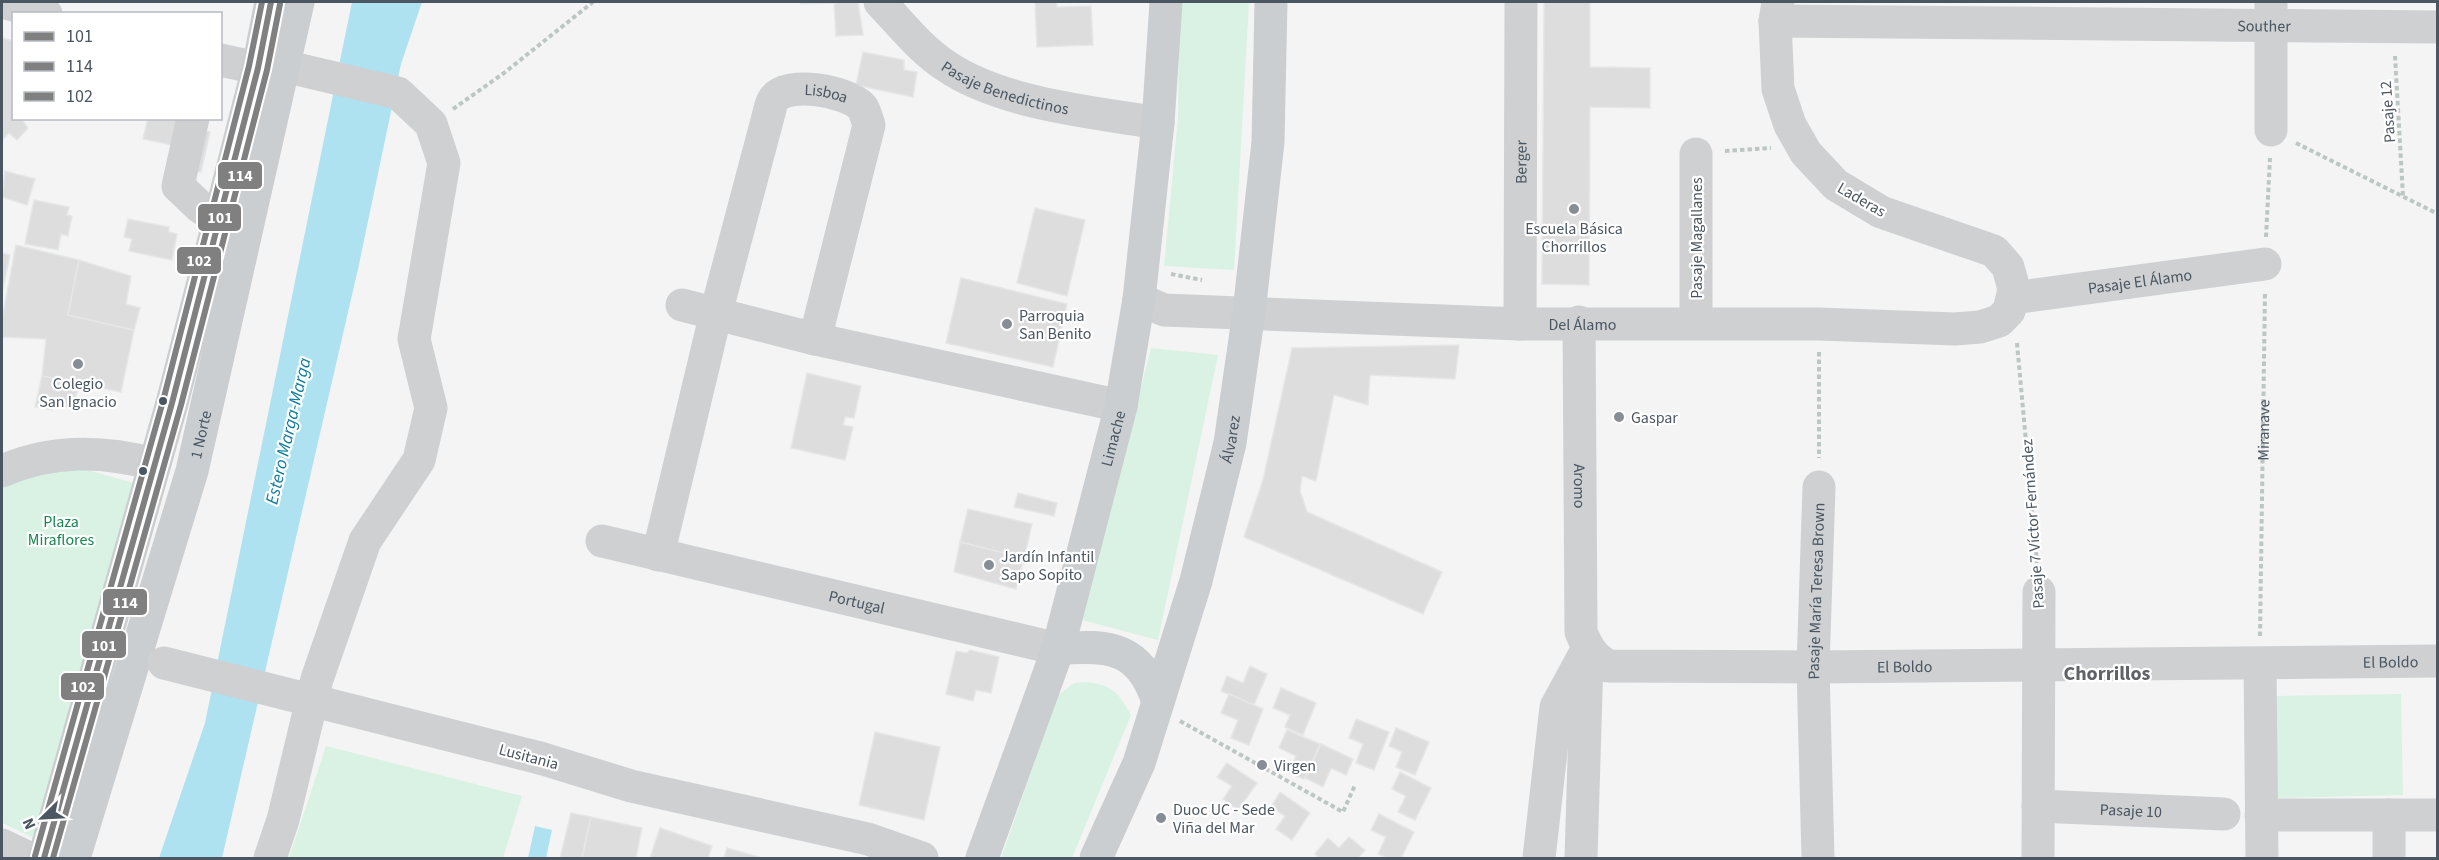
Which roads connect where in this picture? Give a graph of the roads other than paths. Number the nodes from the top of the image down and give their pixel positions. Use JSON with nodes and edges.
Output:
{"nodes":[{"id":1,"x":2,"y":2,"type":"edge"},
{"id":2,"x":271,"y":2,"type":"edge"},
{"id":3,"x":298,"y":2,"type":"edge"},
{"id":4,"x":880,"y":2,"type":"edge"},
{"id":5,"x":1166,"y":2,"type":"edge"},
{"id":6,"x":1271,"y":2,"type":"edge"},
{"id":7,"x":1521,"y":2,"type":"edge"},
{"id":8,"x":1777,"y":11,"type":"edge"},
{"id":9,"x":39,"y":12,"type":"edge"},
{"id":10,"x":2090,"y":13,"type":"edge"},
{"id":11,"x":2271,"y":13,"type":"edge"},
{"id":12,"x":2438,"y":27,"type":"edge"},
{"id":13,"x":222,"y":60,"type":"edge"},
{"id":14,"x":271,"y":67,"type":"junction"},
{"id":15,"x":193,"y":120,"type":"edge"},
{"id":16,"x":1158,"y":123,"type":"junction"},
{"id":17,"x":2271,"y":130,"type":"road end"},
{"id":18,"x":1696,"y":154,"type":"road end"},
{"id":19,"x":219,"y":220,"type":"junction"},
{"id":20,"x":2265,"y":264,"type":"road end"},
{"id":21,"x":2013,"y":298,"type":"junction"},
{"id":22,"x":1139,"y":299,"type":"junction"},
{"id":23,"x":682,"y":305,"type":"dead end"},
{"id":24,"x":1249,"y":312,"type":"junction"},
{"id":25,"x":716,"y":313,"type":"junction"},
{"id":26,"x":1579,"y":322,"type":"junction"},
{"id":27,"x":1696,"y":323,"type":"junction"},
{"id":28,"x":1520,"y":324,"type":"junction"},
{"id":29,"x":815,"y":339,"type":"junction"},
{"id":30,"x":1121,"y":406,"type":"junction"},
{"id":31,"x":154,"y":464,"type":"junction"},
{"id":32,"x":2,"y":471,"type":"edge"},
{"id":33,"x":1819,"y":487,"type":"road end"},
{"id":34,"x":602,"y":541,"type":"dead end"},
{"id":35,"x":658,"y":555,"type":"junction"},
{"id":36,"x":2039,"y":592,"type":"road end"},
{"id":37,"x":151,"y":598,"type":"junction"},
{"id":38,"x":1587,"y":648,"type":"junction"},
{"id":39,"x":1058,"y":649,"type":"junction"},
{"id":40,"x":134,"y":656,"type":"junction"},
{"id":41,"x":2438,"y":661,"type":"edge"},
{"id":42,"x":2260,"y":664,"type":"junction"},
{"id":43,"x":2037,"y":665,"type":"junction"},
{"id":44,"x":1812,"y":667,"type":"junction"},
{"id":45,"x":1157,"y":705,"type":"junction"},
{"id":46,"x":2037,"y":806,"type":"junction"},
{"id":47,"x":2224,"y":814,"type":"dead end"},
{"id":48,"x":2261,"y":815,"type":"junction"},
{"id":49,"x":2389,"y":815,"type":"junction"},
{"id":50,"x":2438,"y":815,"type":"edge"},
{"id":51,"x":2,"y":845,"type":"edge"},
{"id":52,"x":29,"y":858,"type":"edge"},
{"id":53,"x":44,"y":858,"type":"edge"},
{"id":54,"x":74,"y":858,"type":"edge"},
{"id":55,"x":270,"y":858,"type":"edge"},
{"id":56,"x":922,"y":858,"type":"edge"},
{"id":57,"x":982,"y":858,"type":"edge"},
{"id":58,"x":1096,"y":858,"type":"edge"},
{"id":59,"x":1539,"y":858,"type":"edge"},
{"id":60,"x":1581,"y":858,"type":"edge"},
{"id":61,"x":1818,"y":858,"type":"edge"},
{"id":62,"x":2038,"y":858,"type":"edge"},
{"id":63,"x":2262,"y":858,"type":"edge"},
{"id":64,"x":2389,"y":858,"type":"edge"}],
"edges":[{"from":1,"to":9,"type":"street"},
{"from":2,"to":14,"type":"main road","name":"1 Norte"},
{"from":3,"to":14,"type":"main road","name":"1 Norte"},
{"from":4,"to":16,"type":"street","name":"Pasaje Benedictinos"},
{"from":5,"to":16,"type":"main road","name":"Limache"},
{"from":6,"to":24,"type":"main road","name":"Álvarez"},
{"from":7,"to":28,"type":"street","name":"Berger"},
{"from":8,"to":10,"type":"street","name":"Souther"},
{"from":8,"to":21,"type":"street","name":"Laderas"},
{"from":10,"to":11,"type":"street","name":"Souther"},
{"from":11,"to":12,"type":"street","name":"Souther"},
{"from":11,"to":17,"type":"street"},
{"from":13,"to":14,"type":"street"},
{"from":14,"to":19,"type":"main road","name":"1 Norte"},
{"from":14,"to":37,"type":"main road","name":"1 Norte"},
{"from":14,"to":55,"type":"street"},
{"from":15,"to":19,"type":"street"},
{"from":16,"to":22,"type":"main road","name":"Limache"},
{"from":18,"to":27,"type":"street","name":"Pasaje Magallanes"},
{"from":19,"to":31,"type":"main road","name":"1 Norte"},
{"from":20,"to":21,"type":"street","name":"Pasaje El Álamo"},
{"from":21,"to":27,"type":"street","name":"Del Álamo"},
{"from":22,"to":24,"type":"street","name":"Del Álamo"},
{"from":22,"to":30,"type":"main road","name":"Limache"},
{"from":23,"to":25,"type":"street"},
{"from":24,"to":28,"type":"street","name":"Del Álamo"},
{"from":24,"to":45,"type":"main road","name":"Álvarez"},
{"from":25,"to":29,"type":"street"},
{"from":25,"to":29,"type":"street","name":"Lisboa"},
{"from":25,"to":35,"type":"street"},
{"from":26,"to":27,"type":"street","name":"Del Álamo"},
{"from":26,"to":28,"type":"street","name":"Del Álamo"},
{"from":26,"to":38,"type":"street","name":"Aromo"},
{"from":29,"to":30,"type":"street"},
{"from":30,"to":39,"type":"main road","name":"Limache"},
{"from":31,"to":32,"type":"street"},
{"from":31,"to":37,"type":"main road"},
{"from":31,"to":40,"type":"main road","name":"1 Norte"},
{"from":33,"to":44,"type":"street","name":"Pasaje María Teresa Brown"},
{"from":34,"to":35,"type":"street","name":"Portugal"},
{"from":35,"to":39,"type":"street","name":"Portugal"},
{"from":36,"to":43,"type":"street","name":"Pasaje 7 Víctor Fernández"},
{"from":37,"to":40,"type":"main road","name":"1 Norte"},
{"from":38,"to":44,"type":"street","name":"El Boldo"},
{"from":38,"to":59,"type":"street"},
{"from":38,"to":60,"type":"street"},
{"from":39,"to":45,"type":"main road"},
{"from":39,"to":57,"type":"main road","name":"Limache"},
{"from":40,"to":53,"type":"main road","name":"1 Norte"},
{"from":40,"to":54,"type":"main road","name":"1 Norte"},
{"from":40,"to":56,"type":"street","name":"Lusitania","bridge":true},
{"from":41,"to":42,"type":"street","name":"El Boldo"},
{"from":42,"to":43,"type":"street","name":"El Boldo"},
{"from":42,"to":48,"type":"street"},
{"from":43,"to":44,"type":"street","name":"El Boldo"},
{"from":43,"to":46,"type":"street","name":"Pasaje 7 Víctor Fernández"},
{"from":44,"to":61,"type":"street","name":"Pasaje María Teresa Brown"},
{"from":45,"to":58,"type":"main road","name":"Álvarez"},
{"from":46,"to":47,"type":"street","name":"Pasaje 10"},
{"from":46,"to":62,"type":"street","name":"Pasaje 7 Víctor Fernández"},
{"from":48,"to":49,"type":"street"},
{"from":48,"to":63,"type":"street"},
{"from":49,"to":50,"type":"street"},
{"from":49,"to":64,"type":"street"},
{"from":51,"to":52,"type":"street"}]}
